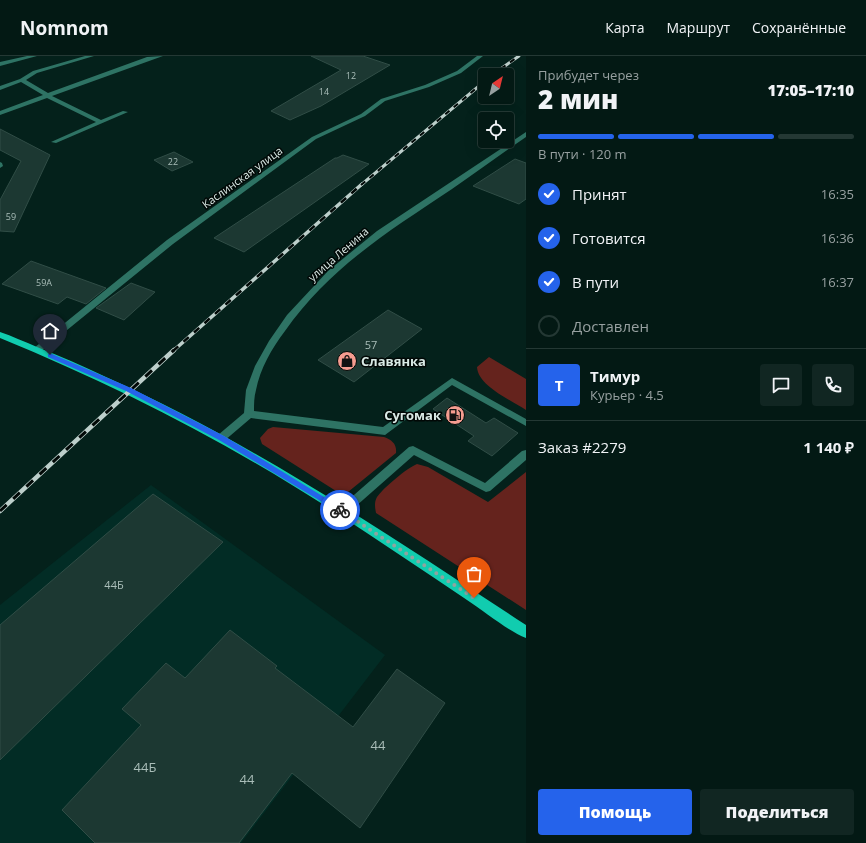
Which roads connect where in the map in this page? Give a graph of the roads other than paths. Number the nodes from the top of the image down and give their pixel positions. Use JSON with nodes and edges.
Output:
{"nodes":[{"id":1,"x":34,"y":56,"type":"edge"},
{"id":2,"x":90,"y":56,"type":"edge"},
{"id":3,"x":160,"y":56,"type":"edge"},
{"id":4,"x":480,"y":56,"type":"edge"},
{"id":5,"x":82,"y":57,"type":"edge"},
{"id":6,"x":0,"y":64,"type":"edge"},
{"id":7,"x":22,"y":80,"type":"junction"},
{"id":8,"x":0,"y":88,"type":"edge"},
{"id":9,"x":48,"y":96,"type":"junction"},
{"id":10,"x":125,"y":112,"type":"dead end"},
{"id":11,"x":0,"y":114,"type":"edge"},
{"id":12,"x":101,"y":122,"type":"junction"},
{"id":13,"x":526,"y":134,"type":"edge"},
{"id":14,"x":54,"y":142,"type":"dead end"},
{"id":15,"x":0,"y":336,"type":"edge"},
{"id":16,"x":37,"y":350,"type":"junction"},
{"id":17,"x":249,"y":414,"type":"junction"},
{"id":18,"x":526,"y":423,"type":"edge"},
{"id":19,"x":221,"y":438,"type":"junction"},
{"id":20,"x":526,"y":454,"type":"edge"},
{"id":21,"x":343,"y":511,"type":"junction"},
{"id":22,"x":526,"y":632,"type":"edge"}],
"edges":[{"from":1,"to":6,"type":"street"},
{"from":2,"to":5,"type":"street"},
{"from":3,"to":9,"type":"street"},
{"from":4,"to":16,"type":"street","name":"Каслинская улица"},
{"from":5,"to":7,"type":"street"},
{"from":7,"to":8,"type":"street"},
{"from":7,"to":9,"type":"street"},
{"from":9,"to":11,"type":"street"},
{"from":9,"to":12,"type":"street"},
{"from":10,"to":12,"type":"street"},
{"from":12,"to":14,"type":"street"},
{"from":13,"to":17,"type":"street","name":"улица Ленина"},
{"from":15,"to":16,"type":"main road"},
{"from":16,"to":19,"type":"main road"},
{"from":17,"to":18,"type":"street"},
{"from":17,"to":19,"type":"street"},
{"from":19,"to":21,"type":"main road"},
{"from":20,"to":21,"type":"street"},
{"from":21,"to":22,"type":"main road"}]}
